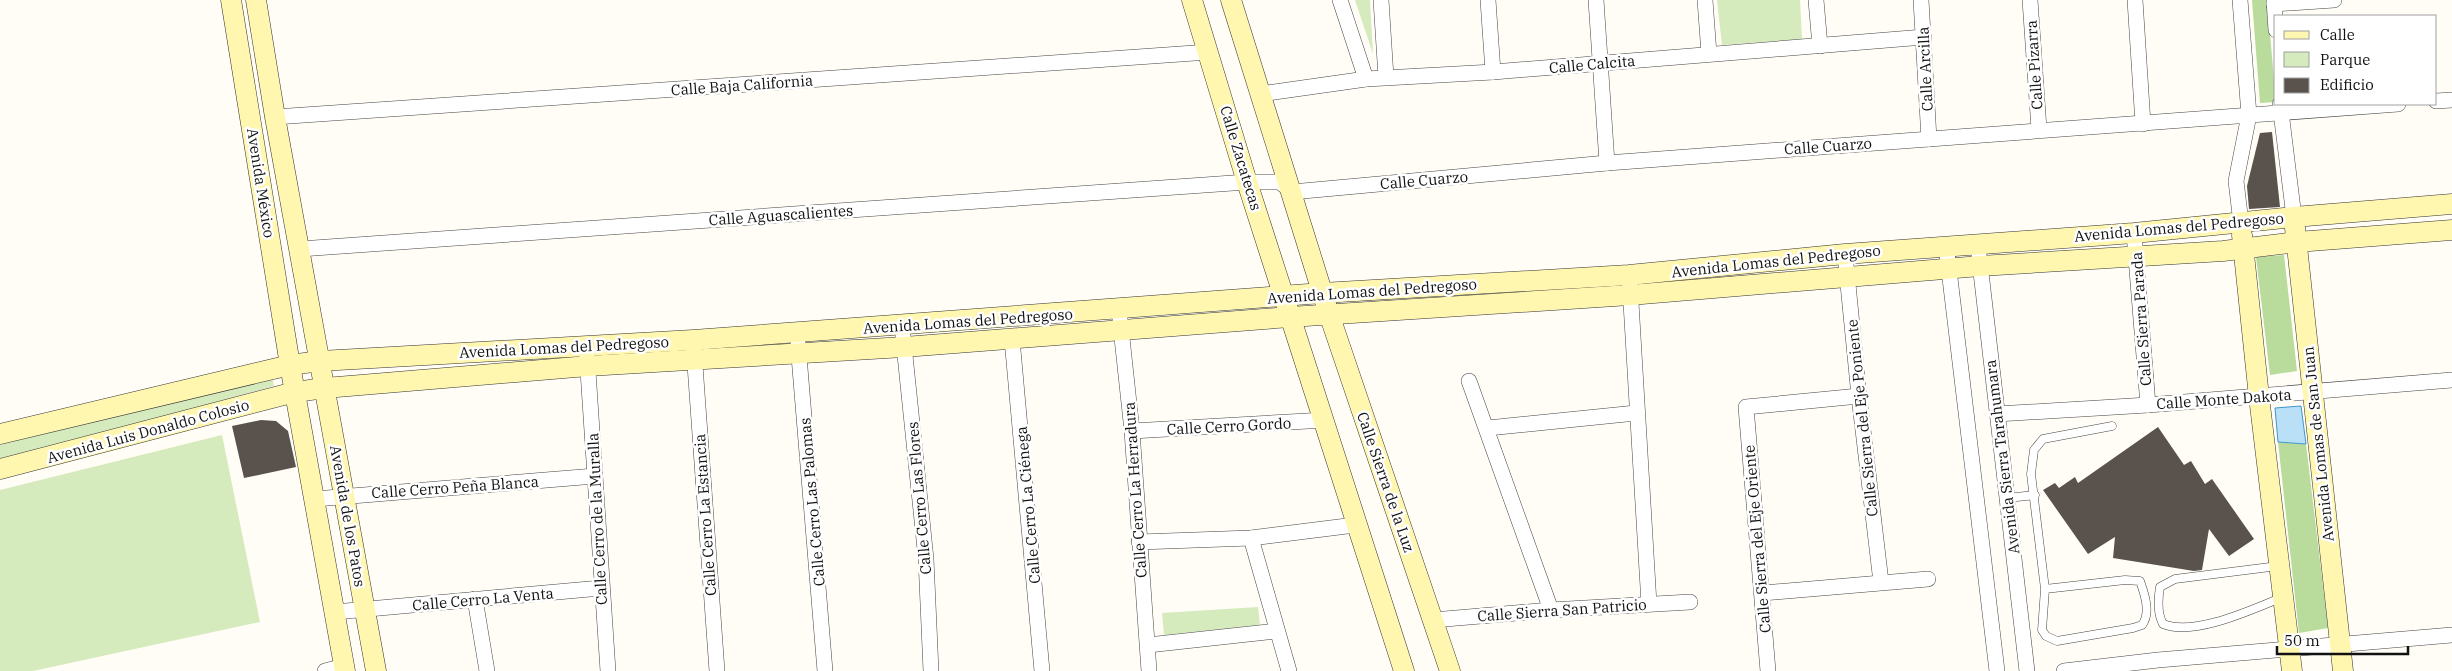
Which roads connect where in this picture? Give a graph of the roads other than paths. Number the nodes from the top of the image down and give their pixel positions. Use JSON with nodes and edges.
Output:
{"nodes":[{"id":1,"x":231,"y":0,"type":"edge"},
{"id":2,"x":256,"y":0,"type":"edge"},
{"id":3,"x":1192,"y":0,"type":"edge"},
{"id":4,"x":1231,"y":0,"type":"edge"},
{"id":5,"x":1340,"y":0,"type":"edge"},
{"id":6,"x":1381,"y":0,"type":"edge"},
{"id":7,"x":1488,"y":0,"type":"edge"},
{"id":8,"x":1596,"y":0,"type":"edge"},
{"id":9,"x":1705,"y":0,"type":"edge"},
{"id":10,"x":1816,"y":0,"type":"edge"},
{"id":11,"x":1921,"y":0,"type":"edge"},
{"id":12,"x":2030,"y":0,"type":"edge"},
{"id":13,"x":2135,"y":0,"type":"edge"},
{"id":14,"x":2240,"y":0,"type":"edge"},
{"id":15,"x":2334,"y":0,"type":"edge"},
{"id":16,"x":2274,"y":2,"type":"edge"},
{"id":17,"x":2275,"y":15,"type":"edge"},
{"id":18,"x":1924,"y":37,"type":"junction"},
{"id":19,"x":1820,"y":46,"type":"junction"},
{"id":20,"x":1209,"y":52,"type":"junction"},
{"id":21,"x":1709,"y":54,"type":"junction"},
{"id":22,"x":1600,"y":63,"type":"junction"},
{"id":23,"x":1493,"y":72,"type":"junction"},
{"id":24,"x":1386,"y":78,"type":"junction"},
{"id":25,"x":1366,"y":79,"type":"junction"},
{"id":26,"x":1260,"y":94,"type":"junction"},
{"id":27,"x":2452,"y":100,"type":"edge"},
{"id":28,"x":2437,"y":101,"type":"edge"},
{"id":29,"x":2368,"y":105,"type":"edge"},
{"id":30,"x":2280,"y":108,"type":"edge"},
{"id":31,"x":2249,"y":115,"type":"junction"},
{"id":32,"x":275,"y":117,"type":"junction"},
{"id":33,"x":2143,"y":124,"type":"junction"},
{"id":34,"x":2039,"y":129,"type":"junction"},
{"id":35,"x":1929,"y":139,"type":"junction"},
{"id":36,"x":1607,"y":163,"type":"junction"},
{"id":37,"x":1254,"y":182,"type":"junction"},
{"id":38,"x":1286,"y":187,"type":"junction"},
{"id":39,"x":2452,"y":204,"type":"edge"},
{"id":40,"x":2294,"y":216,"type":"junction"},
{"id":41,"x":2241,"y":223,"type":"junction"},
{"id":42,"x":2452,"y":230,"type":"edge"},
{"id":43,"x":2134,"y":233,"type":"junction"},
{"id":44,"x":2297,"y":242,"type":"junction"},
{"id":45,"x":1978,"y":243,"type":"junction"},
{"id":46,"x":1946,"y":245,"type":"junction"},
{"id":47,"x":300,"y":249,"type":"junction"},
{"id":48,"x":2244,"y":249,"type":"junction"},
{"id":49,"x":1845,"y":254,"type":"junction"},
{"id":50,"x":2137,"y":255,"type":"junction"},
{"id":51,"x":1980,"y":266,"type":"junction"},
{"id":52,"x":1949,"y":270,"type":"junction"},
{"id":53,"x":1629,"y":276,"type":"junction"},
{"id":54,"x":1847,"y":278,"type":"junction"},
{"id":55,"x":1322,"y":293,"type":"junction"},
{"id":56,"x":1630,"y":296,"type":"junction"},
{"id":57,"x":1290,"y":297,"type":"junction"},
{"id":58,"x":1119,"y":310,"type":"junction"},
{"id":59,"x":1329,"y":314,"type":"junction"},
{"id":60,"x":1294,"y":316,"type":"junction"},
{"id":61,"x":902,"y":326,"type":"junction"},
{"id":62,"x":1121,"y":332,"type":"junction"},
{"id":63,"x":797,"y":333,"type":"junction"},
{"id":64,"x":1012,"y":339,"type":"junction"},
{"id":65,"x":904,"y":347,"type":"junction"},
{"id":66,"x":694,"y":350,"type":"junction"},
{"id":67,"x":799,"y":353,"type":"junction"},
{"id":68,"x":587,"y":356,"type":"junction"},
{"id":69,"x":320,"y":361,"type":"junction"},
{"id":70,"x":290,"y":365,"type":"junction"},
{"id":71,"x":2452,"y":380,"type":"edge"},
{"id":72,"x":1469,"y":381,"type":"dead end"},
{"id":73,"x":325,"y":388,"type":"junction"},
{"id":74,"x":296,"y":392,"type":"junction"},
{"id":75,"x":2312,"y":393,"type":"junction"},
{"id":76,"x":1859,"y":396,"type":"junction"},
{"id":77,"x":2259,"y":396,"type":"junction"},
{"id":78,"x":2148,"y":405,"type":"junction"},
{"id":79,"x":1636,"y":413,"type":"junction"},
{"id":80,"x":1997,"y":414,"type":"junction"},
{"id":81,"x":1325,"y":420,"type":"junction"},
{"id":82,"x":2112,"y":426,"type":"dead end"},
{"id":83,"x":1488,"y":428,"type":"junction"},
{"id":84,"x":1132,"y":430,"type":"junction"},
{"id":85,"x":0,"y":434,"type":"edge"},
{"id":86,"x":0,"y":469,"type":"edge"},
{"id":87,"x":595,"y":476,"type":"junction"},
{"id":88,"x":345,"y":495,"type":"junction"},
{"id":89,"x":2035,"y":495,"type":"junction"},
{"id":90,"x":2007,"y":498,"type":"junction"},
{"id":91,"x":315,"y":499,"type":"junction"},
{"id":92,"x":1356,"y":525,"type":"junction"},
{"id":93,"x":1251,"y":538,"type":"junction"},
{"id":94,"x":1139,"y":542,"type":"junction"},
{"id":95,"x":2278,"y":566,"type":"junction"},
{"id":96,"x":1928,"y":578,"type":"dead end"},
{"id":97,"x":1881,"y":582,"type":"junction"},
{"id":98,"x":601,"y":588,"type":"junction"},
{"id":99,"x":2045,"y":589,"type":"junction"},
{"id":100,"x":1763,"y":593,"type":"junction"},
{"id":101,"x":2282,"y":597,"type":"junction"},
{"id":102,"x":475,"y":599,"type":"junction"},
{"id":103,"x":1690,"y":602,"type":"dead end"},
{"id":104,"x":1649,"y":604,"type":"junction"},
{"id":105,"x":365,"y":610,"type":"junction"},
{"id":106,"x":1551,"y":610,"type":"junction"},
{"id":107,"x":335,"y":612,"type":"junction"},
{"id":108,"x":1433,"y":620,"type":"junction"},
{"id":109,"x":1277,"y":631,"type":"junction"},
{"id":110,"x":2452,"y":635,"type":"edge"},
{"id":111,"x":1148,"y":645,"type":"junction"},
{"id":112,"x":2340,"y":646,"type":"junction"},
{"id":113,"x":2290,"y":650,"type":"junction"},
{"id":114,"x":2158,"y":666,"type":"edge"},
{"id":115,"x":345,"y":668,"type":"edge"},
{"id":116,"x":324,"y":671,"type":"edge"},
{"id":117,"x":376,"y":671,"type":"edge"},
{"id":118,"x":487,"y":671,"type":"edge"},
{"id":119,"x":608,"y":671,"type":"edge"},
{"id":120,"x":717,"y":671,"type":"edge"},
{"id":121,"x":825,"y":671,"type":"edge"},
{"id":122,"x":931,"y":671,"type":"edge"},
{"id":123,"x":1042,"y":671,"type":"edge"},
{"id":124,"x":1149,"y":671,"type":"edge"},
{"id":125,"x":1289,"y":671,"type":"edge"},
{"id":126,"x":1404,"y":671,"type":"edge"},
{"id":127,"x":1450,"y":671,"type":"edge"},
{"id":128,"x":1768,"y":671,"type":"edge"},
{"id":129,"x":1997,"y":671,"type":"edge"},
{"id":130,"x":2027,"y":671,"type":"edge"},
{"id":131,"x":2064,"y":671,"type":"edge"},
{"id":132,"x":2292,"y":671,"type":"edge"},
{"id":133,"x":2343,"y":671,"type":"edge"}],
"edges":[{"from":1,"to":70,"type":"street","name":"Avenida México"},
{"from":2,"to":32,"type":"street","name":"Avenida México"},
{"from":3,"to":20,"type":"street","name":"Calle Zacatecas"},
{"from":4,"to":26,"type":"street"},
{"from":5,"to":25,"type":"street"},
{"from":6,"to":24,"type":"street"},
{"from":7,"to":23,"type":"street"},
{"from":8,"to":22,"type":"street"},
{"from":9,"to":21,"type":"street"},
{"from":10,"to":19,"type":"street"},
{"from":11,"to":18,"type":"street","name":"Calle Arcilla"},
{"from":12,"to":34,"type":"street","name":"Calle Pizarra"},
{"from":13,"to":33,"type":"street"},
{"from":14,"to":31,"type":"street"},
{"from":15,"to":16,"type":"street"},
{"from":16,"to":17,"type":"street"},
{"from":18,"to":19,"type":"street","name":"Calle Calcita"},
{"from":18,"to":35,"type":"street","name":"Calle Arcilla"},
{"from":19,"to":21,"type":"street","name":"Calle Calcita"},
{"from":20,"to":32,"type":"street","name":"Calle Baja California"},
{"from":20,"to":37,"type":"street","name":"Calle Zacatecas"},
{"from":21,"to":22,"type":"street","name":"Calle Calcita"},
{"from":22,"to":23,"type":"street","name":"Calle Calcita"},
{"from":22,"to":36,"type":"street"},
{"from":23,"to":24,"type":"street","name":"Calle Calcita"},
{"from":24,"to":25,"type":"street","name":"Calle Calcita"},
{"from":25,"to":26,"type":"street","name":"Calle Calcita"},
{"from":26,"to":38,"type":"street"},
{"from":27,"to":28,"type":"street"},
{"from":29,"to":30,"type":"street","name":"Calle Cuarzo"},
{"from":30,"to":31,"type":"street","name":"Calle Cuarzo"},
{"from":30,"to":40,"type":"street"},
{"from":31,"to":33,"type":"street","name":"Calle Cuarzo"},
{"from":31,"to":41,"type":"street"},
{"from":32,"to":47,"type":"street","name":"Avenida México"},
{"from":33,"to":34,"type":"street","name":"Calle Cuarzo"},
{"from":34,"to":35,"type":"street","name":"Calle Cuarzo"},
{"from":35,"to":36,"type":"street","name":"Calle Cuarzo"},
{"from":36,"to":38,"type":"street","name":"Calle Cuarzo"},
{"from":37,"to":38,"type":"street","name":"Calle Cuarzo"},
{"from":37,"to":47,"type":"street","name":"Calle Aguascalientes"},
{"from":37,"to":57,"type":"street","name":"Calle Zacatecas"},
{"from":38,"to":55,"type":"street"},
{"from":39,"to":40,"type":"street","name":"Avenida Lomas del Pedregoso"},
{"from":40,"to":41,"type":"street","name":"Avenida Lomas del Pedregoso"},
{"from":40,"to":44,"type":"street","name":"Avenida Lomas de San Juan"},
{"from":41,"to":43,"type":"street","name":"Avenida Lomas del Pedregoso"},
{"from":41,"to":48,"type":"street"},
{"from":42,"to":44,"type":"street","name":"Avenida Lomas del Pedregoso"},
{"from":43,"to":45,"type":"street","name":"Avenida Lomas del Pedregoso"},
{"from":43,"to":50,"type":"street","name":"Calle Sierra Parada"},
{"from":44,"to":48,"type":"street","name":"Avenida Lomas del Pedregoso"},
{"from":44,"to":75,"type":"street","name":"Avenida Lomas de San Juan"},
{"from":45,"to":46,"type":"street","name":"Avenida Lomas del Pedregoso"},
{"from":45,"to":51,"type":"street","name":"Avenida Sierra Tarahumara"},
{"from":46,"to":49,"type":"street","name":"Avenida Lomas del Pedregoso"},
{"from":46,"to":52,"type":"street","name":"Avenida Sierra Tarahumara"},
{"from":47,"to":69,"type":"street","name":"Avenida México"},
{"from":48,"to":50,"type":"street","name":"Avenida Lomas del Pedregoso"},
{"from":48,"to":77,"type":"street"},
{"from":49,"to":53,"type":"street","name":"Avenida Lomas del Pedregoso"},
{"from":49,"to":54,"type":"street","name":"Calle Sierra del Eje Poniente"},
{"from":50,"to":51,"type":"street","name":"Avenida Lomas del Pedregoso"},
{"from":50,"to":78,"type":"street","name":"Calle Sierra Parada"},
{"from":51,"to":52,"type":"street","name":"Avenida Lomas del Pedregoso"},
{"from":51,"to":80,"type":"street","name":"Avenida Sierra Tarahumara"},
{"from":52,"to":54,"type":"street","name":"Avenida Lomas del Pedregoso"},
{"from":52,"to":129,"type":"street","name":"Avenida Sierra Tarahumara"},
{"from":53,"to":55,"type":"street","name":"Avenida Lomas del Pedregoso"},
{"from":53,"to":56,"type":"street"},
{"from":54,"to":56,"type":"street","name":"Avenida Lomas del Pedregoso"},
{"from":54,"to":76,"type":"street","name":"Calle Sierra del Eje Poniente"},
{"from":55,"to":57,"type":"street","name":"Avenida Lomas del Pedregoso"},
{"from":55,"to":59,"type":"street","name":"Calle Sierra de la Luz"},
{"from":56,"to":59,"type":"street","name":"Avenida Lomas del Pedregoso"},
{"from":56,"to":79,"type":"street"},
{"from":57,"to":58,"type":"street","name":"Avenida Lomas del Pedregoso"},
{"from":57,"to":60,"type":"street","name":"Calle Zacatecas"},
{"from":58,"to":61,"type":"street","name":"Avenida Lomas del Pedregoso"},
{"from":58,"to":62,"type":"street","name":"Calle Cerro La Herradura"},
{"from":59,"to":60,"type":"street","name":"Avenida Lomas del Pedregoso"},
{"from":59,"to":108,"type":"street","name":"Calle Sierra de la Luz"},
{"from":60,"to":62,"type":"street","name":"Avenida Lomas del Pedregoso"},
{"from":60,"to":81,"type":"street"},
{"from":61,"to":63,"type":"street","name":"Avenida Lomas del Pedregoso"},
{"from":61,"to":65,"type":"street","name":"Calle Cerro Las Flores"},
{"from":62,"to":64,"type":"street","name":"Avenida Lomas del Pedregoso"},
{"from":62,"to":84,"type":"street","name":"Calle Cerro La Herradura"},
{"from":63,"to":66,"type":"street","name":"Avenida Lomas del Pedregoso"},
{"from":63,"to":67,"type":"street","name":"Calle Cerro Las Palomas"},
{"from":64,"to":65,"type":"street","name":"Avenida Lomas del Pedregoso"},
{"from":64,"to":123,"type":"street","name":"Calle Cerro La Ciénega"},
{"from":65,"to":67,"type":"street","name":"Avenida Lomas del Pedregoso"},
{"from":65,"to":122,"type":"street","name":"Calle Cerro Las Flores"},
{"from":66,"to":67,"type":"street","name":"Avenida Lomas del Pedregoso"},
{"from":66,"to":68,"type":"street","name":"Avenida Lomas del Pedregoso"},
{"from":66,"to":120,"type":"street","name":"Calle Cerro La Estancia"},
{"from":67,"to":121,"type":"street","name":"Calle Cerro Las Palomas"},
{"from":68,"to":69,"type":"street","name":"Avenida Lomas del Pedregoso"},
{"from":68,"to":73,"type":"street","name":"Avenida Lomas del Pedregoso"},
{"from":68,"to":87,"type":"street","name":"Calle Cerro de la Muralla"},
{"from":69,"to":70,"type":"street","name":"Avenida Lomas del Pedregoso"},
{"from":69,"to":73,"type":"street","name":"Avenida de los Patos"},
{"from":70,"to":74,"type":"street","name":"Avenida de los Patos"},
{"from":70,"to":85,"type":"street","name":"Avenida Luis Donaldo Colosio"},
{"from":71,"to":75,"type":"street","name":"Calle Monte Dakota"},
{"from":72,"to":83,"type":"street"},
{"from":73,"to":74,"type":"street","name":"Avenida Lomas del Pedregoso"},
{"from":73,"to":88,"type":"street","name":"Avenida de los Patos"},
{"from":74,"to":86,"type":"street","name":"Avenida Luis Donaldo Colosio"},
{"from":74,"to":91,"type":"street","name":"Avenida de los Patos"},
{"from":75,"to":77,"type":"street","name":"Calle Monte Dakota"},
{"from":75,"to":112,"type":"street","name":"Avenida Lomas de San Juan"},
{"from":76,"to":97,"type":"street","name":"Calle Sierra del Eje Poniente"},
{"from":76,"to":100,"type":"street","name":"Calle Sierra del Eje Oriente"},
{"from":77,"to":78,"type":"street","name":"Calle Monte Dakota"},
{"from":77,"to":95,"type":"street"},
{"from":78,"to":80,"type":"street","name":"Calle Monte Dakota"},
{"from":79,"to":83,"type":"street"},
{"from":79,"to":104,"type":"street"},
{"from":80,"to":90,"type":"street","name":"Avenida Sierra Tarahumara"},
{"from":81,"to":84,"type":"street","name":"Calle Cerro Gordo"},
{"from":81,"to":92,"type":"street"},
{"from":82,"to":89,"type":"lane"},
{"from":83,"to":106,"type":"street"},
{"from":84,"to":94,"type":"street","name":"Calle Cerro La Herradura"},
{"from":87,"to":88,"type":"street","name":"Calle Cerro Peña Blanca"},
{"from":87,"to":98,"type":"street","name":"Calle Cerro de la Muralla"},
{"from":88,"to":91,"type":"street","name":"Calle Cerro Peña Blanca"},
{"from":88,"to":105,"type":"street","name":"Avenida de los Patos"},
{"from":89,"to":90,"type":"lane"},
{"from":89,"to":99,"type":"lane"},
{"from":90,"to":130,"type":"street","name":"Avenida Sierra Tarahumara"},
{"from":91,"to":107,"type":"street","name":"Avenida de los Patos"},
{"from":92,"to":93,"type":"street"},
{"from":92,"to":126,"type":"street"},
{"from":93,"to":94,"type":"street"},
{"from":93,"to":109,"type":"street"},
{"from":94,"to":111,"type":"street","name":"Calle Cerro La Herradura"},
{"from":95,"to":101,"type":"street"},
{"from":95,"to":101,"type":"lane"},
{"from":96,"to":97,"type":"street"},
{"from":97,"to":100,"type":"street"},
{"from":98,"to":102,"type":"street","name":"Calle Cerro La Venta"},
{"from":98,"to":119,"type":"street","name":"Calle Cerro de la Muralla"},
{"from":99,"to":99,"type":"lane"},
{"from":100,"to":128,"type":"street","name":"Calle Sierra del Eje Oriente"},
{"from":101,"to":113,"type":"street"},
{"from":102,"to":105,"type":"street","name":"Calle Cerro La Venta"},
{"from":102,"to":118,"type":"street"},
{"from":103,"to":104,"type":"street","name":"Calle Sierra San Patricio"},
{"from":104,"to":106,"type":"street","name":"Calle Sierra San Patricio"},
{"from":105,"to":107,"type":"street","name":"Calle Cerro La Venta"},
{"from":105,"to":117,"type":"street","name":"Avenida de los Patos"},
{"from":106,"to":108,"type":"street","name":"Calle Sierra San Patricio"},
{"from":107,"to":115,"type":"street","name":"Avenida de los Patos"},
{"from":108,"to":127,"type":"street","name":"Calle Sierra de la Luz"},
{"from":109,"to":111,"type":"street"},
{"from":109,"to":125,"type":"street"},
{"from":110,"to":112,"type":"street"},
{"from":111,"to":124,"type":"street","name":"Calle Cerro La Herradura"},
{"from":112,"to":113,"type":"street"},
{"from":112,"to":133,"type":"street","name":"Avenida Lomas de San Juan"},
{"from":113,"to":114,"type":"street"},
{"from":113,"to":132,"type":"street"},
{"from":114,"to":131,"type":"street"},
{"from":115,"to":116,"type":"street"}]}
